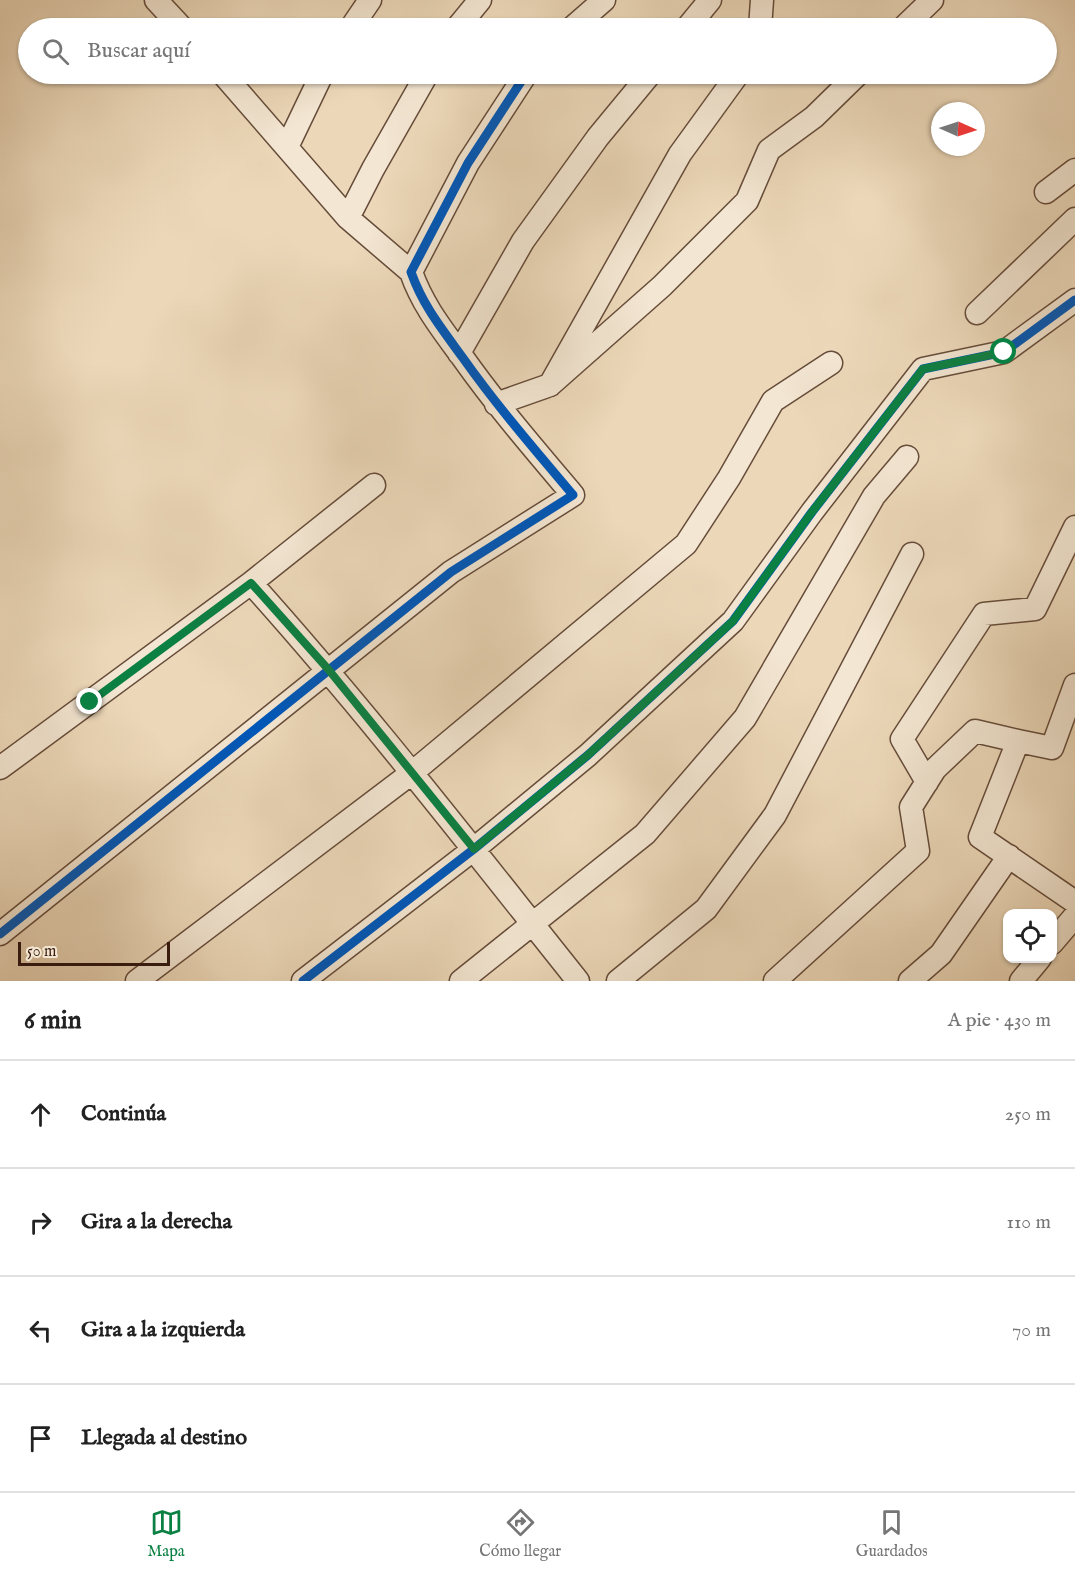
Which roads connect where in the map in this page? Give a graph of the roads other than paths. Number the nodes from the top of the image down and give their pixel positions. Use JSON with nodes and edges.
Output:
{"nodes":[{"id":1,"x":156,"y":0,"type":"edge"},
{"id":2,"x":370,"y":0,"type":"edge"},
{"id":3,"x":480,"y":0,"type":"edge"},
{"id":4,"x":604,"y":0,"type":"edge"},
{"id":5,"x":710,"y":0,"type":"edge"},
{"id":6,"x":762,"y":0,"type":"edge"},
{"id":7,"x":932,"y":0,"type":"edge"},
{"id":8,"x":173,"y":18,"type":"edge"},
{"id":9,"x":358,"y":18,"type":"edge"},
{"id":10,"x":466,"y":18,"type":"edge"},
{"id":11,"x":583,"y":18,"type":"edge"},
{"id":12,"x":695,"y":18,"type":"edge"},
{"id":13,"x":761,"y":18,"type":"edge"},
{"id":14,"x":913,"y":18,"type":"edge"},
{"id":15,"x":232,"y":84,"type":"edge"},
{"id":16,"x":317,"y":84,"type":"edge"},
{"id":17,"x":421,"y":84,"type":"edge"},
{"id":18,"x":519,"y":84,"type":"edge"},
{"id":19,"x":642,"y":84,"type":"edge"},
{"id":20,"x":731,"y":84,"type":"edge"},
{"id":21,"x":848,"y":84,"type":"edge"},
{"id":22,"x":287,"y":147,"type":"junction"},
{"id":23,"x":1075,"y":170,"type":"edge"},
{"id":24,"x":1046,"y":192,"type":"dead end"},
{"id":25,"x":348,"y":218,"type":"junction"},
{"id":26,"x":1075,"y":219,"type":"edge"},
{"id":27,"x":411,"y":272,"type":"junction"},
{"id":28,"x":1075,"y":283,"type":"edge"},
{"id":29,"x":1075,"y":300,"type":"edge"},
{"id":30,"x":977,"y":313,"type":"dead end"},
{"id":31,"x":1024,"y":337,"type":"junction"},
{"id":32,"x":459,"y":354,"type":"junction"},
{"id":33,"x":831,"y":363,"type":"dead end"},
{"id":34,"x":550,"y":385,"type":"junction"},
{"id":35,"x":496,"y":404,"type":"junction"},
{"id":36,"x":907,"y":458,"type":"dead end"},
{"id":37,"x":374,"y":485,"type":"dead end"},
{"id":38,"x":1075,"y":527,"type":"edge"},
{"id":39,"x":912,"y":554,"type":"dead end"},
{"id":40,"x":251,"y":583,"type":"junction"},
{"id":41,"x":328,"y":669,"type":"junction"},
{"id":42,"x":1075,"y":685,"type":"edge"},
{"id":43,"x":1018,"y":741,"type":"junction"},
{"id":44,"x":0,"y":768,"type":"edge"},
{"id":45,"x":413,"y":772,"type":"junction"},
{"id":46,"x":927,"y":782,"type":"junction"},
{"id":47,"x":474,"y":849,"type":"junction"},
{"id":48,"x":1009,"y":856,"type":"junction"},
{"id":49,"x":1071,"y":889,"type":"edge"},
{"id":50,"x":1075,"y":916,"type":"edge"},
{"id":51,"x":533,"y":924,"type":"junction"},
{"id":52,"x":0,"y":934,"type":"edge"},
{"id":53,"x":1057,"y":938,"type":"edge"},
{"id":54,"x":1036,"y":963,"type":"edge"},
{"id":55,"x":137,"y":981,"type":"edge"},
{"id":56,"x":303,"y":981,"type":"edge"},
{"id":57,"x":461,"y":981,"type":"edge"},
{"id":58,"x":578,"y":981,"type":"edge"},
{"id":59,"x":618,"y":981,"type":"edge"},
{"id":60,"x":775,"y":981,"type":"edge"},
{"id":61,"x":910,"y":981,"type":"edge"},
{"id":62,"x":1021,"y":981,"type":"edge"}],
"edges":[{"from":1,"to":8,"type":"street"},
{"from":2,"to":9,"type":"street"},
{"from":3,"to":10,"type":"street"},
{"from":4,"to":11,"type":"street"},
{"from":5,"to":12,"type":"street"},
{"from":6,"to":13,"type":"street"},
{"from":7,"to":14,"type":"street"},
{"from":15,"to":22,"type":"street"},
{"from":16,"to":22,"type":"street"},
{"from":17,"to":25,"type":"street"},
{"from":18,"to":27,"type":"street"},
{"from":19,"to":32,"type":"street"},
{"from":20,"to":34,"type":"street"},
{"from":21,"to":34,"type":"street"},
{"from":22,"to":25,"type":"street"},
{"from":23,"to":24,"type":"street"},
{"from":25,"to":27,"type":"street"},
{"from":26,"to":30,"type":"street"},
{"from":27,"to":32,"type":"street"},
{"from":28,"to":31,"type":"street"},
{"from":29,"to":31,"type":"street"},
{"from":31,"to":47,"type":"street"},
{"from":32,"to":35,"type":"street"},
{"from":33,"to":45,"type":"street"},
{"from":34,"to":35,"type":"street"},
{"from":35,"to":41,"type":"street"},
{"from":36,"to":51,"type":"street"},
{"from":37,"to":40,"type":"street"},
{"from":38,"to":46,"type":"street"},
{"from":39,"to":59,"type":"street"},
{"from":40,"to":41,"type":"street"},
{"from":40,"to":44,"type":"street"},
{"from":41,"to":45,"type":"street"},
{"from":41,"to":52,"type":"street"},
{"from":42,"to":43,"type":"street"},
{"from":43,"to":46,"type":"street"},
{"from":43,"to":48,"type":"street"},
{"from":45,"to":47,"type":"street"},
{"from":45,"to":55,"type":"street"},
{"from":46,"to":60,"type":"street"},
{"from":47,"to":51,"type":"street"},
{"from":47,"to":56,"type":"street"},
{"from":48,"to":49,"type":"street"},
{"from":48,"to":61,"type":"street"},
{"from":50,"to":53,"type":"street"},
{"from":51,"to":57,"type":"street"},
{"from":51,"to":58,"type":"street"},
{"from":54,"to":62,"type":"street"}]}
